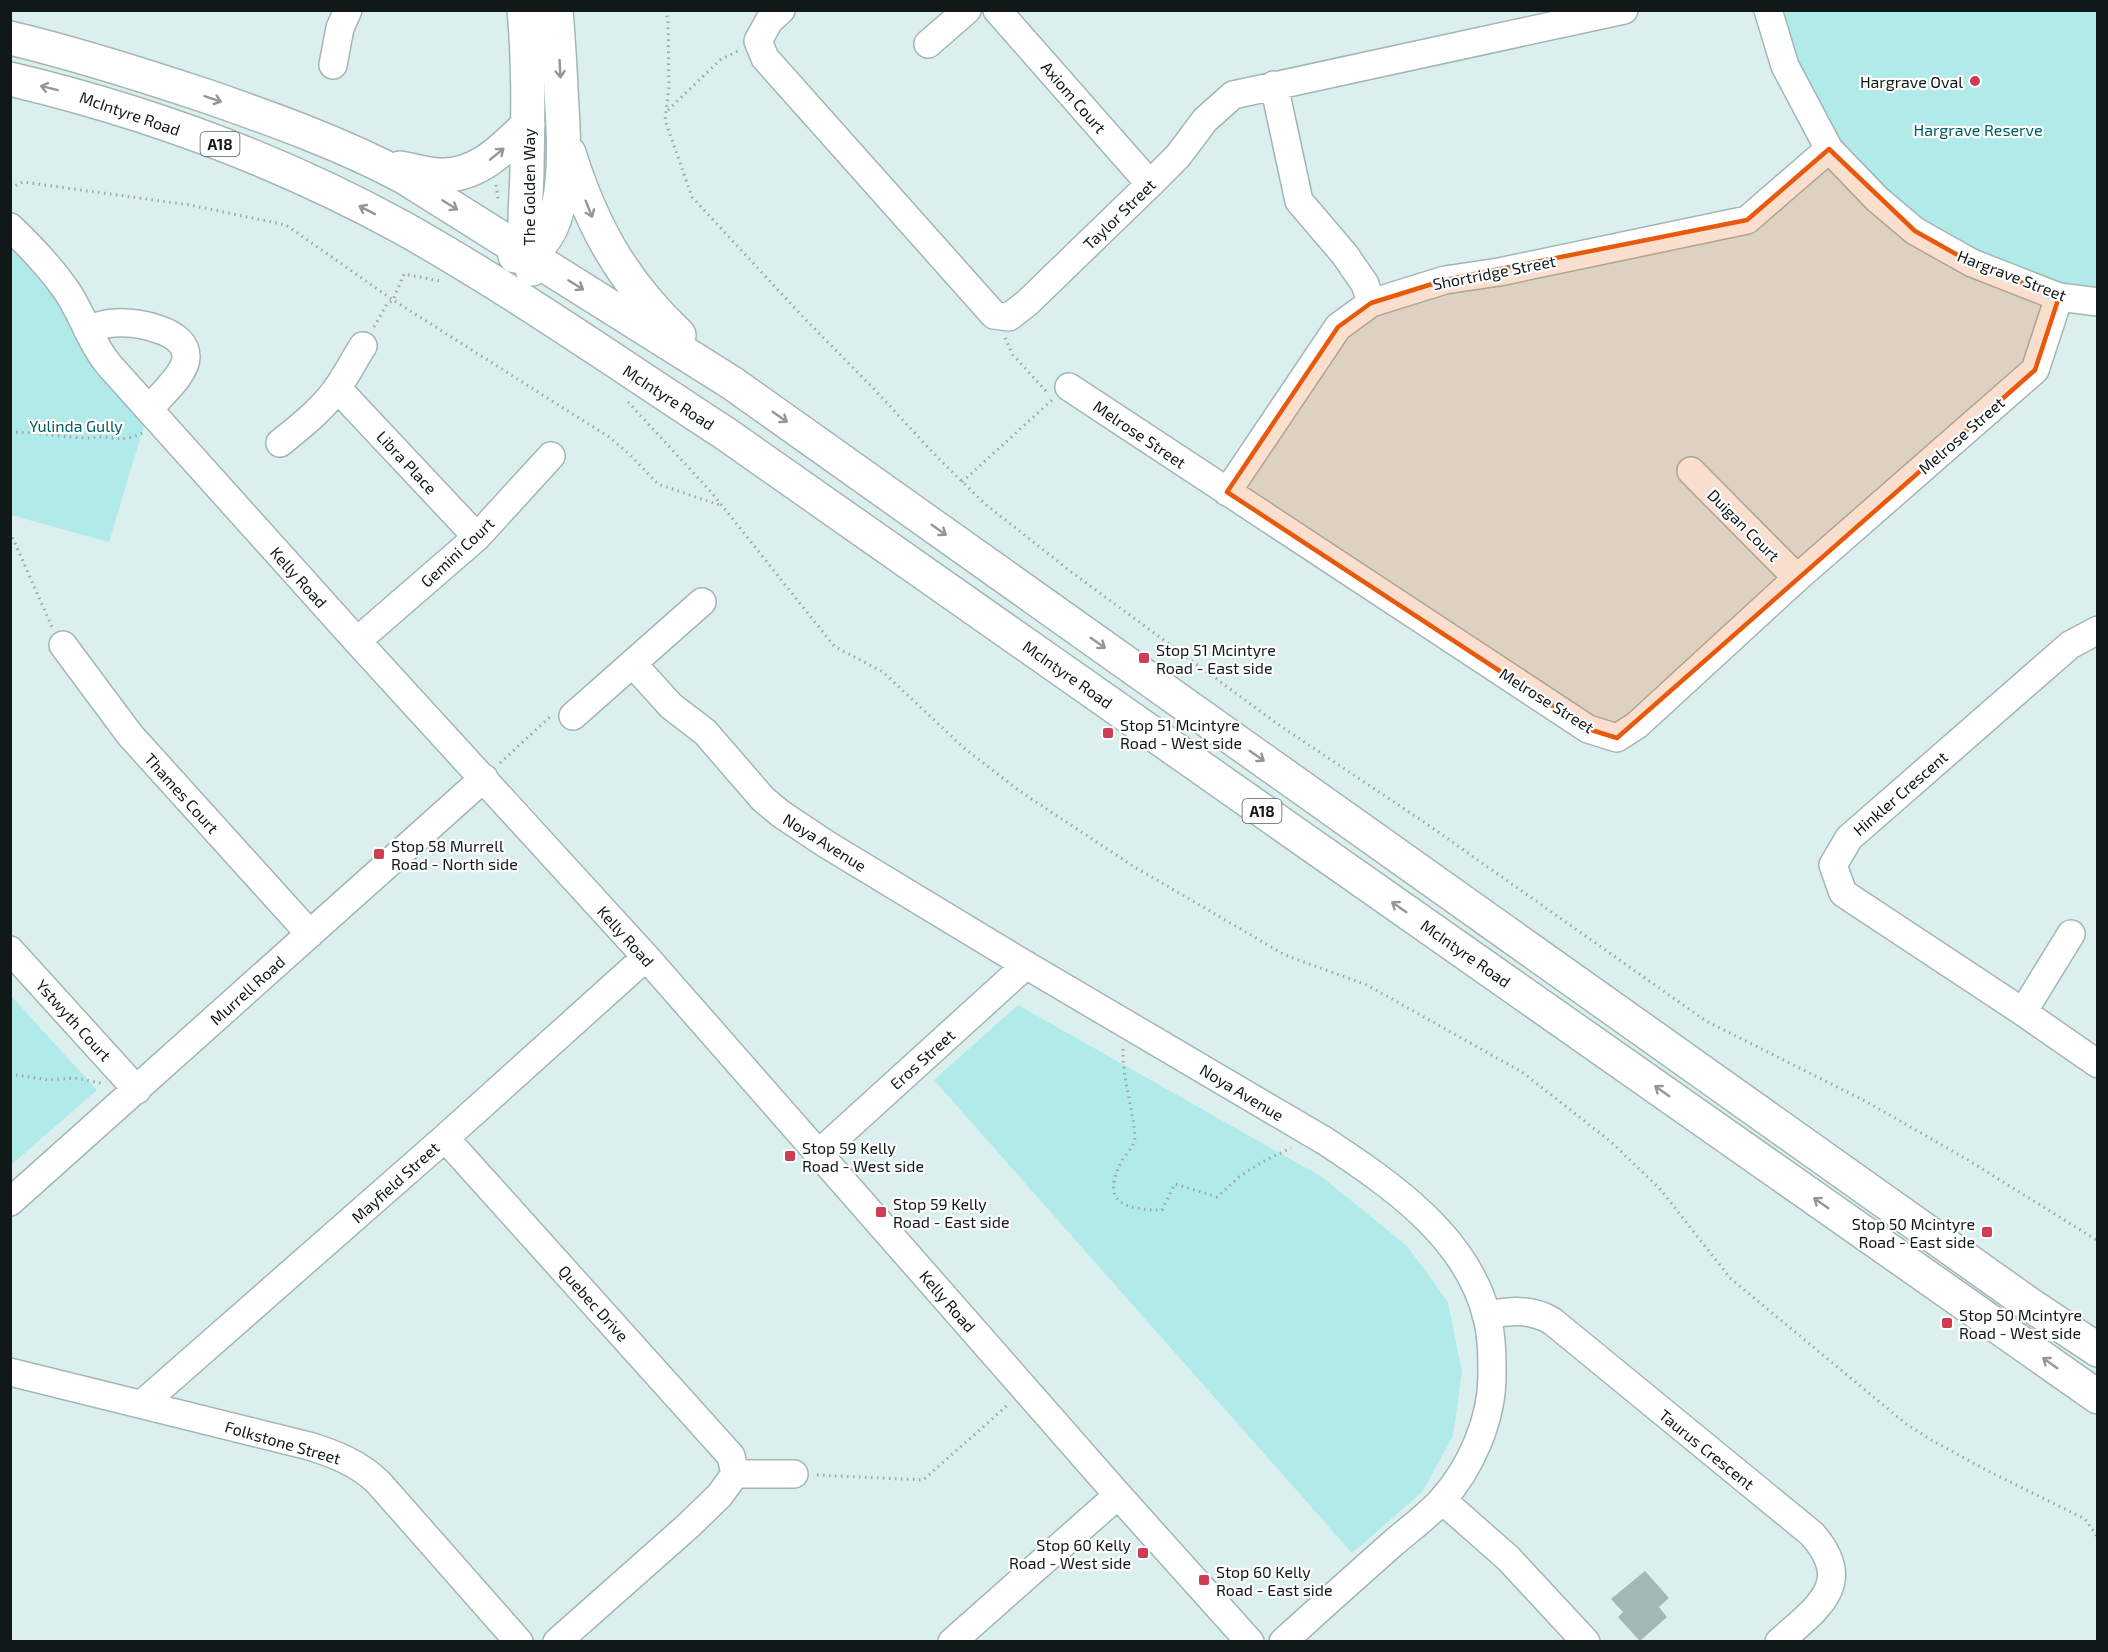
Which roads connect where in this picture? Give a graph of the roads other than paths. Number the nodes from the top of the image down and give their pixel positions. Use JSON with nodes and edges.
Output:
{"nodes":[{"id":1,"x":348,"y":10,"type":"edge"},
{"id":2,"x":524,"y":10,"type":"edge"},
{"id":3,"x":556,"y":10,"type":"edge"},
{"id":4,"x":781,"y":10,"type":"edge"},
{"id":5,"x":967,"y":10,"type":"edge"},
{"id":6,"x":997,"y":10,"type":"edge"},
{"id":7,"x":1624,"y":10,"type":"edge"},
{"id":8,"x":1768,"y":10,"type":"edge"},
{"id":9,"x":10,"y":38,"type":"edge"},
{"id":10,"x":928,"y":44,"type":"dead end"},
{"id":11,"x":333,"y":64,"type":"dead end"},
{"id":12,"x":10,"y":79,"type":"edge"},
{"id":13,"x":1274,"y":85,"type":"junction"},
{"id":14,"x":528,"y":125,"type":"junction"},
{"id":15,"x":564,"y":134,"type":"junction"},
{"id":16,"x":1829,"y":149,"type":"junction"},
{"id":17,"x":382,"y":165,"type":"junction"},
{"id":18,"x":1150,"y":184,"type":"junction"},
{"id":19,"x":10,"y":227,"type":"edge"},
{"id":20,"x":419,"y":238,"type":"junction"},
{"id":21,"x":527,"y":254,"type":"junction"},
{"id":22,"x":2060,"y":297,"type":"junction"},
{"id":23,"x":2097,"y":302,"type":"edge"},
{"id":24,"x":1371,"y":303,"type":"junction"},
{"id":25,"x":87,"y":329,"type":"junction"},
{"id":26,"x":363,"y":346,"type":"road end"},
{"id":27,"x":732,"y":383,"type":"junction"},
{"id":28,"x":1069,"y":387,"type":"dead end"},
{"id":29,"x":337,"y":388,"type":"junction"},
{"id":30,"x":156,"y":416,"type":"junction"},
{"id":31,"x":723,"y":432,"type":"junction"},
{"id":32,"x":280,"y":443,"type":"dead end"},
{"id":33,"x":551,"y":456,"type":"dead end"},
{"id":34,"x":1691,"y":471,"type":"dead end"},
{"id":35,"x":1227,"y":492,"type":"junction"},
{"id":36,"x":477,"y":537,"type":"junction"},
{"id":37,"x":1797,"y":578,"type":"junction"},
{"id":38,"x":702,"y":602,"type":"dead end"},
{"id":39,"x":2097,"y":630,"type":"edge"},
{"id":40,"x":357,"y":641,"type":"junction"},
{"id":41,"x":63,"y":645,"type":"road end"},
{"id":42,"x":633,"y":664,"type":"junction"},
{"id":43,"x":573,"y":716,"type":"road end"},
{"id":44,"x":484,"y":778,"type":"junction"},
{"id":45,"x":310,"y":934,"type":"junction"},
{"id":46,"x":2071,"y":934,"type":"dead end"},
{"id":47,"x":10,"y":950,"type":"edge"},
{"id":48,"x":646,"y":957,"type":"junction"},
{"id":49,"x":1026,"y":965,"type":"junction"},
{"id":50,"x":2023,"y":1012,"type":"junction"},
{"id":51,"x":2097,"y":1064,"type":"edge"},
{"id":52,"x":137,"y":1090,"type":"junction"},
{"id":53,"x":445,"y":1138,"type":"junction"},
{"id":54,"x":819,"y":1154,"type":"junction"},
{"id":55,"x":10,"y":1202,"type":"edge"},
{"id":56,"x":1486,"y":1315,"type":"junction"},
{"id":57,"x":2097,"y":1350,"type":"edge"},
{"id":58,"x":10,"y":1372,"type":"edge"},
{"id":59,"x":2097,"y":1397,"type":"edge"},
{"id":60,"x":142,"y":1404,"type":"junction"},
{"id":61,"x":735,"y":1474,"type":"junction"},
{"id":62,"x":794,"y":1474,"type":"road end"},
{"id":63,"x":1118,"y":1495,"type":"junction"},
{"id":64,"x":1442,"y":1500,"type":"junction"},
{"id":65,"x":519,"y":1641,"type":"edge"},
{"id":66,"x":557,"y":1641,"type":"edge"},
{"id":67,"x":952,"y":1641,"type":"edge"},
{"id":68,"x":1250,"y":1641,"type":"edge"},
{"id":69,"x":1283,"y":1641,"type":"edge"},
{"id":70,"x":1586,"y":1641,"type":"edge"},
{"id":71,"x":1779,"y":1641,"type":"edge"}],
"edges":[{"from":1,"to":11,"type":"street"},
{"from":2,"to":14,"type":"main road","name":"The Golden Way"},
{"from":3,"to":15,"type":"main road","name":"The Golden Way","one_way":true},
{"from":4,"to":18,"type":"street","name":"Taylor Street"},
{"from":5,"to":10,"type":"street"},
{"from":6,"to":18,"type":"street","name":"Axiom Court"},
{"from":7,"to":13,"type":"street","name":"Taylor Street"},
{"from":8,"to":16,"type":"street","name":"Hargrave Street"},
{"from":9,"to":17,"type":"main road","number":"A18","one_way":true},
{"from":20,"to":12,"type":"main road","name":"McIntyre Road","number":"A18","one_way":true},
{"from":13,"to":18,"type":"street","name":"Taylor Street"},
{"from":13,"to":24,"type":"street"},
{"from":17,"to":14,"type":"main road","one_way":true},
{"from":14,"to":21,"type":"main road","name":"The Golden Way"},
{"from":15,"to":21,"type":"main road","name":"The Golden Way"},
{"from":15,"to":27,"type":"main road","one_way":true},
{"from":16,"to":22,"type":"street","name":"Hargrave Street"},
{"from":16,"to":24,"type":"street","name":"Shortridge Street"},
{"from":17,"to":21,"type":"main road","number":"A18","one_way":true},
{"from":19,"to":25,"type":"street","name":"Kelly Road"},
{"from":20,"to":21,"type":"main road"},
{"from":20,"to":31,"type":"main road","name":"McIntyre Road","number":"A18"},
{"from":21,"to":27,"type":"main road","number":"A18","one_way":true},
{"from":21,"to":31,"type":"main road"},
{"from":22,"to":23,"type":"street","name":"Hargrave Street"},
{"from":22,"to":37,"type":"street","name":"Melrose Street"},
{"from":24,"to":35,"type":"street","name":"Shortridge Street"},
{"from":25,"to":30,"type":"street","name":"Kelly Road"},
{"from":25,"to":30,"type":"street"},
{"from":26,"to":29,"type":"street"},
{"from":27,"to":57,"type":"main road","number":"A18","one_way":true},
{"from":28,"to":35,"type":"street","name":"Melrose Street"},
{"from":29,"to":32,"type":"street"},
{"from":29,"to":36,"type":"street","name":"Libra Place"},
{"from":30,"to":40,"type":"street","name":"Kelly Road"},
{"from":59,"to":31,"type":"main road","name":"McIntyre Road","number":"A18","one_way":true},
{"from":33,"to":36,"type":"street","name":"Gemini Court"},
{"from":34,"to":37,"type":"street","name":"Duigan Court"},
{"from":35,"to":37,"type":"street","name":"Melrose Street"},
{"from":36,"to":40,"type":"street","name":"Gemini Court"},
{"from":38,"to":42,"type":"street"},
{"from":39,"to":50,"type":"street","name":"Hinkler Crescent"},
{"from":40,"to":44,"type":"street","name":"Kelly Road"},
{"from":41,"to":45,"type":"street","name":"Thames Court"},
{"from":42,"to":43,"type":"street"},
{"from":42,"to":49,"type":"street","name":"Noya Avenue"},
{"from":44,"to":45,"type":"street","name":"Murrell Road"},
{"from":44,"to":48,"type":"street","name":"Kelly Road"},
{"from":45,"to":52,"type":"street","name":"Murrell Road"},
{"from":46,"to":50,"type":"street"},
{"from":47,"to":52,"type":"street","name":"Ystwyth Court"},
{"from":48,"to":53,"type":"street","name":"Mayfield Street"},
{"from":48,"to":54,"type":"street","name":"Kelly Road"},
{"from":49,"to":54,"type":"street","name":"Eros Street"},
{"from":49,"to":56,"type":"street","name":"Noya Avenue"},
{"from":50,"to":51,"type":"street","name":"Hinkler Crescent"},
{"from":52,"to":55,"type":"street","name":"Murrell Road"},
{"from":53,"to":60,"type":"street","name":"Mayfield Street"},
{"from":53,"to":61,"type":"street","name":"Quebec Drive"},
{"from":54,"to":63,"type":"street","name":"Kelly Road"},
{"from":56,"to":64,"type":"street","name":"Noya Avenue"},
{"from":56,"to":71,"type":"street","name":"Taurus Crescent"},
{"from":58,"to":60,"type":"street","name":"Folkstone Street"},
{"from":60,"to":65,"type":"street","name":"Folkstone Street"},
{"from":61,"to":62,"type":"street"},
{"from":61,"to":66,"type":"street"},
{"from":63,"to":67,"type":"street"},
{"from":63,"to":68,"type":"street","name":"Kelly Road"},
{"from":64,"to":69,"type":"street","name":"Noya Avenue"},
{"from":64,"to":70,"type":"street"}]}
